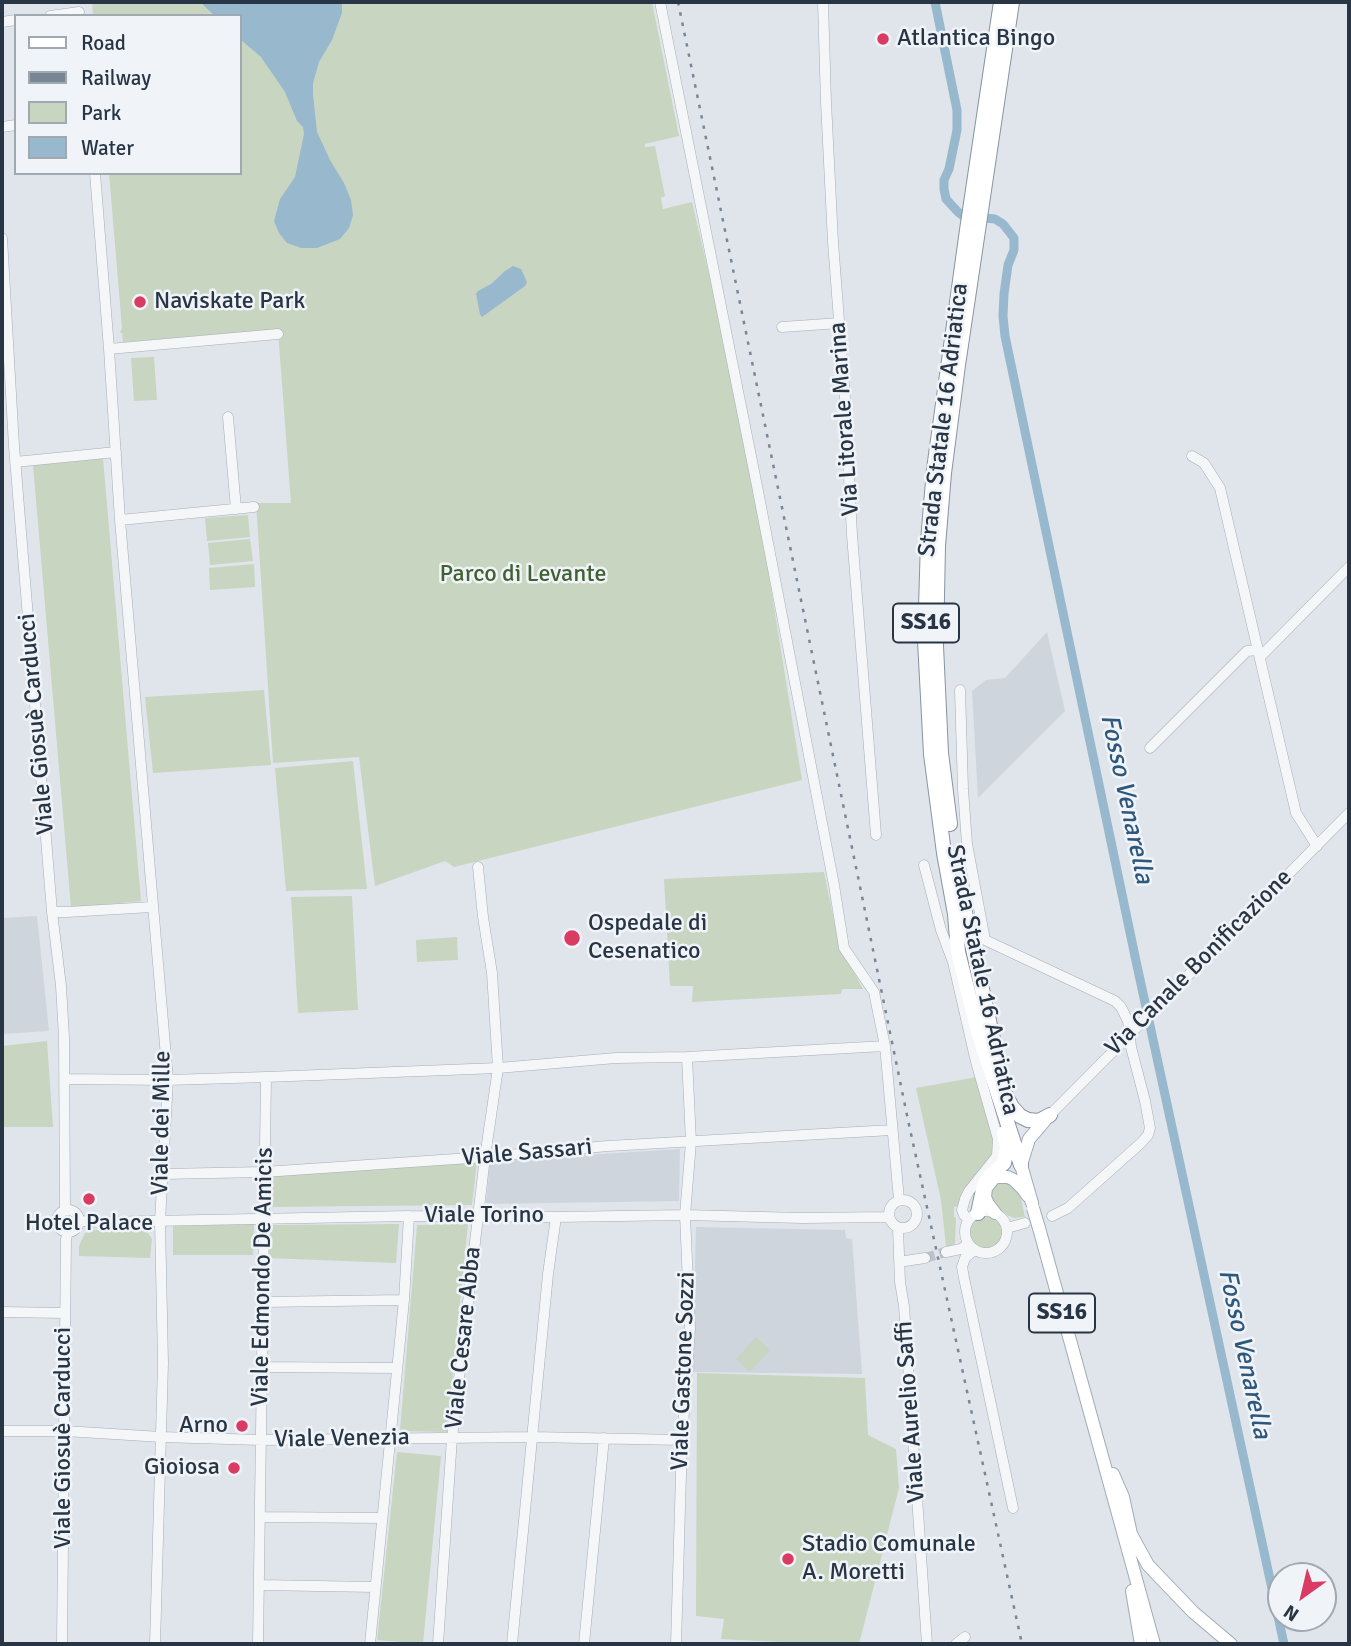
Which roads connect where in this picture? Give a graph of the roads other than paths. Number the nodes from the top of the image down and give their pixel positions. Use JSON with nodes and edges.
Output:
{"nodes":[{"id":1,"x":660,"y":2,"type":"edge"},
{"id":2,"x":823,"y":2,"type":"edge"},
{"id":3,"x":1001,"y":2,"type":"edge"},
{"id":4,"x":1012,"y":2,"type":"edge"},
{"id":5,"x":78,"y":10,"type":"edge"},
{"id":6,"x":59,"y":14,"type":"edge"},
{"id":7,"x":95,"y":175,"type":"edge"},
{"id":8,"x":977,"y":204,"type":"junction"},
{"id":9,"x":2,"y":239,"type":"edge"},
{"id":10,"x":839,"y":323,"type":"junction"},
{"id":11,"x":782,"y":327,"type":"dead end"},
{"id":12,"x":278,"y":334,"type":"dead end"},
{"id":13,"x":109,"y":349,"type":"junction"},
{"id":14,"x":228,"y":417,"type":"dead end"},
{"id":15,"x":116,"y":452,"type":"junction"},
{"id":16,"x":1192,"y":456,"type":"dead end"},
{"id":17,"x":15,"y":462,"type":"junction"},
{"id":18,"x":254,"y":507,"type":"dead end"},
{"id":19,"x":236,"y":509,"type":"junction"},
{"id":20,"x":120,"y":520,"type":"junction"},
{"id":21,"x":1349,"y":567,"type":"edge"},
{"id":22,"x":1259,"y":653,"type":"junction"},
{"id":23,"x":960,"y":690,"type":"dead end"},
{"id":24,"x":1150,"y":748,"type":"dead end"},
{"id":25,"x":1349,"y":813,"type":"edge"},
{"id":26,"x":876,"y":835,"type":"dead end"},
{"id":27,"x":1317,"y":846,"type":"junction"},
{"id":28,"x":924,"y":865,"type":"dead end"},
{"id":29,"x":478,"y":867,"type":"dead end"},
{"id":30,"x":152,"y":907,"type":"junction"},
{"id":31,"x":52,"y":912,"type":"junction"},
{"id":32,"x":1132,"y":1030,"type":"junction"},
{"id":33,"x":885,"y":1046,"type":"junction"},
{"id":34,"x":687,"y":1057,"type":"junction"},
{"id":35,"x":498,"y":1068,"type":"junction"},
{"id":36,"x":266,"y":1077,"type":"junction"},
{"id":37,"x":65,"y":1079,"type":"junction"},
{"id":38,"x":167,"y":1080,"type":"junction"},
{"id":39,"x":1001,"y":1090,"type":"junction"},
{"id":40,"x":1049,"y":1115,"type":"junction"},
{"id":41,"x":892,"y":1130,"type":"junction"},
{"id":42,"x":691,"y":1142,"type":"junction"},
{"id":43,"x":485,"y":1157,"type":"junction"},
{"id":44,"x":1021,"y":1165,"type":"junction"},
{"id":45,"x":264,"y":1172,"type":"junction"},
{"id":46,"x":162,"y":1174,"type":"junction"},
{"id":47,"x":899,"y":1200,"type":"junction"},
{"id":48,"x":1032,"y":1205,"type":"junction"},
{"id":49,"x":65,"y":1210,"type":"junction"},
{"id":50,"x":995,"y":1213,"type":"junction"},
{"id":51,"x":685,"y":1215,"type":"junction"},
{"id":52,"x":409,"y":1216,"type":"junction"},
{"id":53,"x":477,"y":1216,"type":"junction"},
{"id":54,"x":973,"y":1216,"type":"junction"},
{"id":55,"x":1052,"y":1216,"type":"dead end"},
{"id":56,"x":555,"y":1217,"type":"junction"},
{"id":57,"x":889,"y":1217,"type":"junction"},
{"id":58,"x":264,"y":1219,"type":"junction"},
{"id":59,"x":79,"y":1221,"type":"junction"},
{"id":60,"x":160,"y":1221,"type":"junction"},
{"id":61,"x":1025,"y":1223,"type":"dead end"},
{"id":62,"x":901,"y":1228,"type":"junction"},
{"id":63,"x":1007,"y":1228,"type":"junction"},
{"id":64,"x":68,"y":1232,"type":"junction"},
{"id":65,"x":971,"y":1247,"type":"junction"},
{"id":66,"x":946,"y":1252,"type":"tunnel mouth"},
{"id":67,"x":925,"y":1258,"type":"tunnel mouth"},
{"id":68,"x":905,"y":1261,"type":"junction"},
{"id":69,"x":404,"y":1300,"type":"junction"},
{"id":70,"x":262,"y":1302,"type":"junction"},
{"id":71,"x":904,"y":1306,"type":"junction"},
{"id":72,"x":2,"y":1312,"type":"edge"},
{"id":73,"x":65,"y":1312,"type":"junction"},
{"id":74,"x":262,"y":1367,"type":"junction"},
{"id":75,"x":397,"y":1368,"type":"junction"},
{"id":76,"x":2,"y":1431,"type":"edge"},
{"id":77,"x":65,"y":1431,"type":"junction"},
{"id":78,"x":161,"y":1437,"type":"junction"},
{"id":79,"x":532,"y":1437,"type":"junction"},
{"id":80,"x":390,"y":1438,"type":"junction"},
{"id":81,"x":453,"y":1438,"type":"junction"},
{"id":82,"x":604,"y":1438,"type":"junction"},
{"id":83,"x":261,"y":1440,"type":"junction"},
{"id":84,"x":682,"y":1440,"type":"junction"},
{"id":85,"x":1101,"y":1455,"type":"junction"},
{"id":86,"x":1013,"y":1508,"type":"dead end"},
{"id":87,"x":260,"y":1517,"type":"junction"},
{"id":88,"x":382,"y":1518,"type":"junction"},
{"id":89,"x":1124,"y":1539,"type":"junction"},
{"id":90,"x":259,"y":1585,"type":"junction"},
{"id":91,"x":375,"y":1587,"type":"junction"},
{"id":92,"x":965,"y":1637,"type":"dead end"},
{"id":93,"x":61,"y":1644,"type":"edge"},
{"id":94,"x":155,"y":1644,"type":"edge"},
{"id":95,"x":258,"y":1644,"type":"edge"},
{"id":96,"x":369,"y":1644,"type":"edge"},
{"id":97,"x":438,"y":1644,"type":"edge"},
{"id":98,"x":512,"y":1644,"type":"edge"},
{"id":99,"x":584,"y":1644,"type":"edge"},
{"id":100,"x":676,"y":1644,"type":"edge"},
{"id":101,"x":927,"y":1644,"type":"edge"},
{"id":102,"x":956,"y":1644,"type":"edge"},
{"id":103,"x":1141,"y":1644,"type":"edge"},
{"id":104,"x":1154,"y":1644,"type":"edge"},
{"id":105,"x":1231,"y":1644,"type":"edge"}],
"edges":[{"from":1,"to":33,"type":"street"},
{"from":2,"to":10,"type":"street","name":"Via Litorale Marina"},
{"from":3,"to":8,"type":"highway","name":"Strada Statale 16 Adriatica","number":"SS16"},
{"from":4,"to":8,"type":"highway","name":"Strada Statale 16 Adriatica","number":"SS16"},
{"from":5,"to":6,"type":"street"},
{"from":7,"to":13,"type":"street","name":"Viale dei Mille"},
{"from":8,"to":39,"type":"highway","name":"Strada Statale 16 Adriatica","number":"SS16"},
{"from":9,"to":17,"type":"street","name":"Viale Giosuè Carducci"},
{"from":10,"to":11,"type":"street"},
{"from":10,"to":26,"type":"street","name":"Via Litorale Marina"},
{"from":12,"to":13,"type":"street"},
{"from":13,"to":15,"type":"street","name":"Viale dei Mille"},
{"from":14,"to":19,"type":"street"},
{"from":15,"to":17,"type":"street"},
{"from":15,"to":20,"type":"street","name":"Viale dei Mille"},
{"from":16,"to":22,"type":"street"},
{"from":17,"to":31,"type":"street","name":"Viale Giosuè Carducci"},
{"from":18,"to":19,"type":"street"},
{"from":19,"to":20,"type":"street"},
{"from":20,"to":30,"type":"street","name":"Viale dei Mille"},
{"from":21,"to":22,"type":"street"},
{"from":22,"to":24,"type":"street"},
{"from":22,"to":27,"type":"street"},
{"from":23,"to":32,"type":"street"},
{"from":25,"to":27,"type":"street","name":"Via Canale Bonificazione"},
{"from":27,"to":32,"type":"street","name":"Via Canale Bonificazione"},
{"from":28,"to":54,"type":"street"},
{"from":29,"to":35,"type":"street","name":"Viale Cesare Abba"},
{"from":30,"to":31,"type":"street"},
{"from":30,"to":38,"type":"street","name":"Viale dei Mille"},
{"from":31,"to":37,"type":"street","name":"Viale Giosuè Carducci"},
{"from":32,"to":40,"type":"street","name":"Via Canale Bonificazione"},
{"from":32,"to":55,"type":"street"},
{"from":33,"to":34,"type":"street"},
{"from":33,"to":41,"type":"street"},
{"from":34,"to":35,"type":"street"},
{"from":34,"to":42,"type":"street","name":"Viale Gastone Sozzi"},
{"from":35,"to":36,"type":"street"},
{"from":35,"to":43,"type":"street","name":"Viale Cesare Abba"},
{"from":36,"to":38,"type":"street"},
{"from":36,"to":45,"type":"street","name":"Viale Edmondo De Amicis"},
{"from":37,"to":38,"type":"street"},
{"from":37,"to":49,"type":"street","name":"Viale Giosuè Carducci"},
{"from":38,"to":46,"type":"street","name":"Viale dei Mille"},
{"from":39,"to":40,"type":"highway"},
{"from":39,"to":44,"type":"highway","name":"Strada Statale 16 Adriatica","number":"SS16"},
{"from":39,"to":54,"type":"highway"},
{"from":40,"to":44,"type":"main road"},
{"from":41,"to":42,"type":"street","name":"Viale Sassari"},
{"from":41,"to":47,"type":"street"},
{"from":42,"to":43,"type":"street","name":"Viale Sassari"},
{"from":42,"to":51,"type":"street","name":"Viale Gastone Sozzi"},
{"from":43,"to":45,"type":"street","name":"Viale Sassari"},
{"from":43,"to":53,"type":"street","name":"Viale Cesare Abba"},
{"from":44,"to":48,"type":"main road","name":"Strada Statale 16 Adriatica","number":"SS16"},
{"from":45,"to":46,"type":"street","name":"Viale Sassari"},
{"from":45,"to":58,"type":"street","name":"Viale Edmondo De Amicis"},
{"from":46,"to":60,"type":"street","name":"Viale dei Mille"},
{"from":47,"to":57,"type":"street"},
{"from":47,"to":62,"type":"street"},
{"from":48,"to":50,"type":"main road"},
{"from":48,"to":85,"type":"main road","name":"Strada Statale 16 Adriatica","number":"SS16","bridge":true},
{"from":49,"to":59,"type":"street"},
{"from":49,"to":64,"type":"street"},
{"from":50,"to":54,"type":"street"},
{"from":50,"to":63,"type":"street"},
{"from":51,"to":56,"type":"street","name":"Viale Torino"},
{"from":51,"to":57,"type":"street","name":"Viale Torino"},
{"from":51,"to":84,"type":"street","name":"Viale Gastone Sozzi"},
{"from":52,"to":53,"type":"street","name":"Viale Torino"},
{"from":52,"to":58,"type":"street","name":"Viale Torino"},
{"from":52,"to":69,"type":"street"},
{"from":53,"to":56,"type":"street","name":"Viale Torino"},
{"from":53,"to":81,"type":"street","name":"Viale Cesare Abba"},
{"from":54,"to":65,"type":"street"},
{"from":56,"to":79,"type":"street"},
{"from":57,"to":62,"type":"street"},
{"from":58,"to":60,"type":"street","name":"Viale Torino"},
{"from":58,"to":70,"type":"street","name":"Viale Edmondo De Amicis"},
{"from":59,"to":60,"type":"street","name":"Viale Torino"},
{"from":59,"to":64,"type":"street"},
{"from":60,"to":78,"type":"street","name":"Viale dei Mille"},
{"from":61,"to":63,"type":"street"},
{"from":62,"to":68,"type":"street","name":"Viale Aurelio Saffi"},
{"from":62,"to":71,"type":"street","name":"Viale Aurelio Saffi"},
{"from":63,"to":65,"type":"street"},
{"from":64,"to":73,"type":"street","name":"Viale Giosuè Carducci"},
{"from":65,"to":66,"type":"street"},
{"from":65,"to":86,"type":"street"},
{"from":67,"to":68,"type":"street"},
{"from":68,"to":71,"type":"street","name":"Viale Aurelio Saffi"},
{"from":69,"to":70,"type":"street"},
{"from":69,"to":75,"type":"street"},
{"from":70,"to":74,"type":"street","name":"Viale Edmondo De Amicis"},
{"from":71,"to":101,"type":"street","name":"Viale Aurelio Saffi"},
{"from":72,"to":73,"type":"street"},
{"from":73,"to":77,"type":"street","name":"Viale Giosuè Carducci"},
{"from":74,"to":75,"type":"street"},
{"from":74,"to":83,"type":"street","name":"Viale Edmondo De Amicis"},
{"from":75,"to":80,"type":"street"},
{"from":76,"to":77,"type":"street","name":"Viale Venezia"},
{"from":77,"to":78,"type":"street","name":"Viale Venezia"},
{"from":77,"to":93,"type":"street","name":"Viale Giosuè Carducci"},
{"from":78,"to":83,"type":"street","name":"Viale Venezia"},
{"from":78,"to":94,"type":"street","name":"Viale dei Mille"},
{"from":79,"to":81,"type":"street","name":"Viale Venezia"},
{"from":79,"to":82,"type":"street","name":"Viale Venezia"},
{"from":79,"to":98,"type":"street"},
{"from":80,"to":81,"type":"street","name":"Viale Venezia"},
{"from":80,"to":83,"type":"street","name":"Viale Venezia"},
{"from":80,"to":88,"type":"street"},
{"from":81,"to":97,"type":"street","name":"Viale Cesare Abba"},
{"from":82,"to":84,"type":"street","name":"Viale Venezia"},
{"from":82,"to":99,"type":"street"},
{"from":83,"to":87,"type":"street","name":"Viale Edmondo De Amicis"},
{"from":84,"to":100,"type":"street","name":"Viale Gastone Sozzi"},
{"from":85,"to":89,"type":"main road","name":"Strada Statale 16 Adriatica","number":"SS16"},
{"from":85,"to":105,"type":"main road"},
{"from":87,"to":88,"type":"street"},
{"from":87,"to":90,"type":"street","name":"Viale Edmondo De Amicis"},
{"from":88,"to":91,"type":"street"},
{"from":89,"to":103,"type":"main road"},
{"from":89,"to":104,"type":"main road","name":"Strada Statale 16 Adriatica","number":"SS16"},
{"from":90,"to":91,"type":"street"},
{"from":90,"to":95,"type":"street","name":"Viale Edmondo De Amicis"},
{"from":91,"to":96,"type":"street"},
{"from":92,"to":102,"type":"street"}]}
